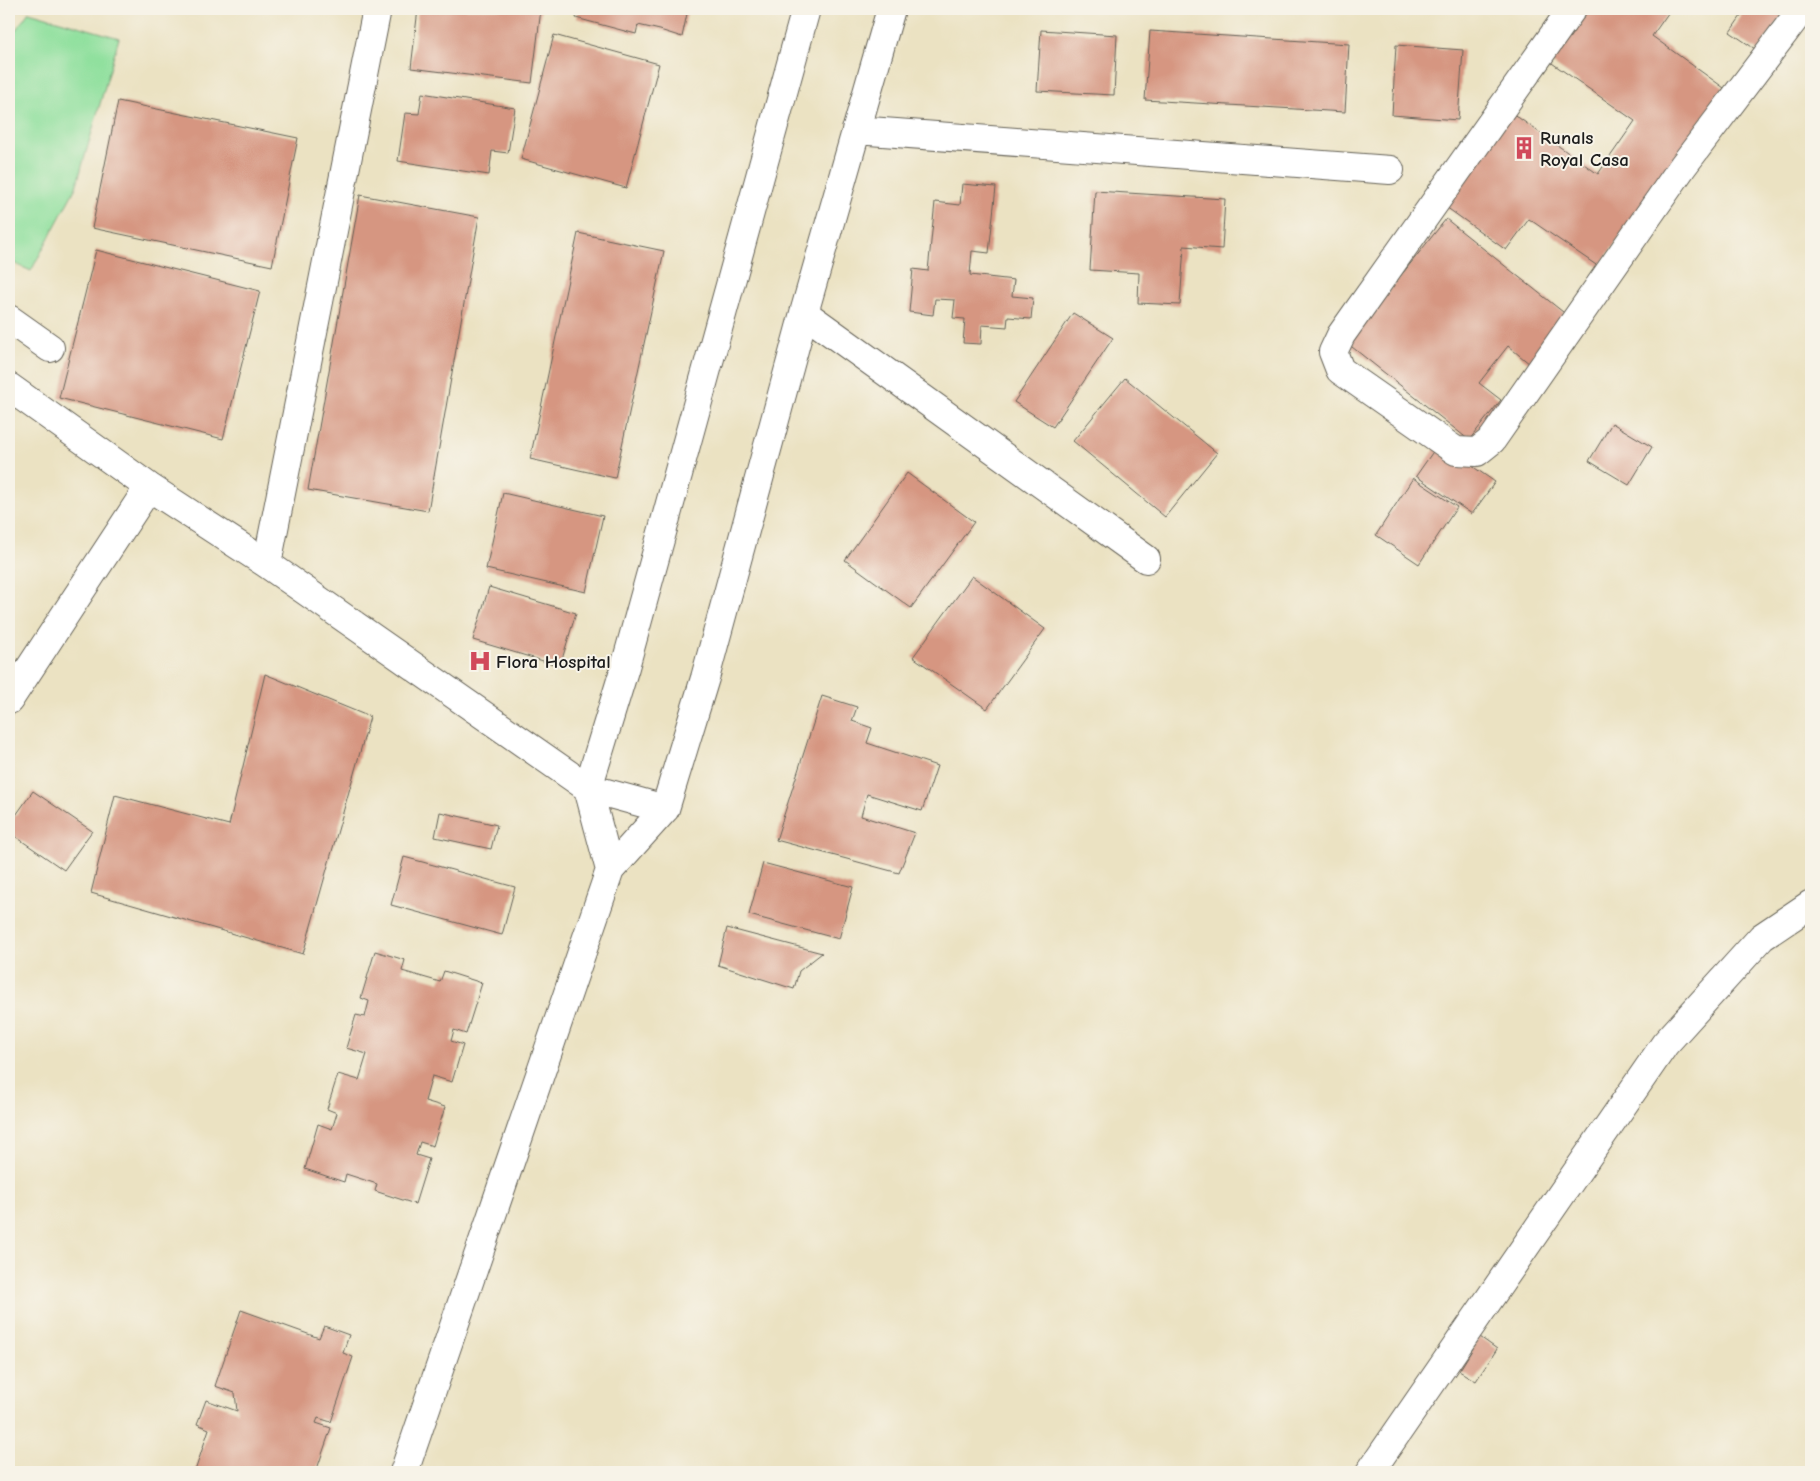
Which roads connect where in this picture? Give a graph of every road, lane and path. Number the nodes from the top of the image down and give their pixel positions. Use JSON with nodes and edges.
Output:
{"nodes":[{"id":1,"x":377,"y":9,"type":"edge"},
{"id":2,"x":806,"y":9,"type":"edge"},
{"id":3,"x":891,"y":9,"type":"edge"},
{"id":4,"x":1572,"y":9,"type":"edge"},
{"id":5,"x":1802,"y":9,"type":"edge"},
{"id":6,"x":856,"y":130,"type":"junction"},
{"id":7,"x":1390,"y":170,"type":"dead end"},
{"id":8,"x":804,"y":313,"type":"junction"},
{"id":9,"x":9,"y":320,"type":"edge"},
{"id":10,"x":50,"y":348,"type":"dead end"},
{"id":11,"x":9,"y":387,"type":"edge"},
{"id":12,"x":149,"y":487,"type":"junction"},
{"id":13,"x":1146,"y":559,"type":"dead end"},
{"id":14,"x":267,"y":564,"type":"junction"},
{"id":15,"x":9,"y":700,"type":"edge"},
{"id":16,"x":588,"y":788,"type":"junction"},
{"id":17,"x":665,"y":810,"type":"junction"},
{"id":18,"x":610,"y":870,"type":"junction"},
{"id":19,"x":1811,"y":904,"type":"edge"},
{"id":20,"x":404,"y":1472,"type":"edge"},
{"id":21,"x":1370,"y":1472,"type":"edge"}],
"edges":[{"from":1,"to":14,"type":"street"},
{"from":2,"to":16,"type":"street"},
{"from":3,"to":6,"type":"street"},
{"from":4,"to":5,"type":"street"},
{"from":6,"to":7,"type":"street"},
{"from":6,"to":8,"type":"street"},
{"from":8,"to":13,"type":"street"},
{"from":8,"to":17,"type":"street"},
{"from":9,"to":10,"type":"street"},
{"from":11,"to":12,"type":"street"},
{"from":12,"to":14,"type":"street"},
{"from":12,"to":15,"type":"street"},
{"from":14,"to":16,"type":"street"},
{"from":16,"to":17,"type":"street"},
{"from":16,"to":18,"type":"street"},
{"from":17,"to":18,"type":"street"},
{"from":18,"to":20,"type":"street"},
{"from":19,"to":21,"type":"street"}]}
